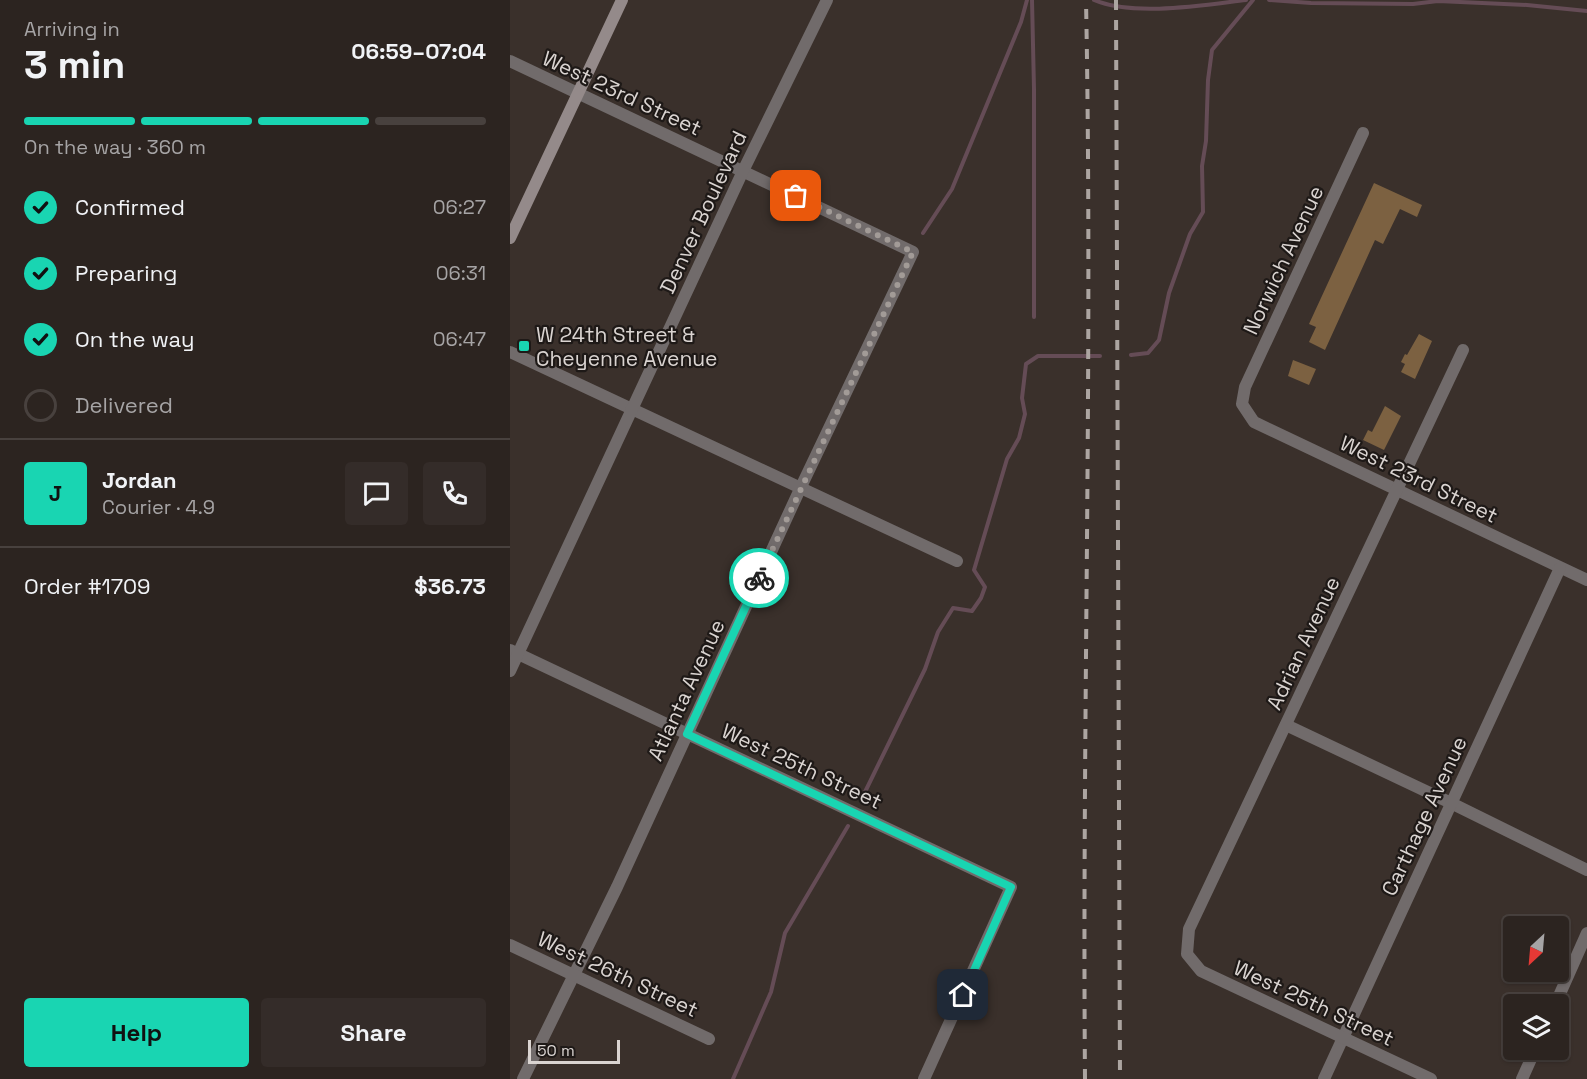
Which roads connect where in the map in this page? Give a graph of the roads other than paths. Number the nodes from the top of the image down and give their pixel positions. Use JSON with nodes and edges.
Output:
{"nodes":[{"id":1,"x":622,"y":0,"type":"edge"},
{"id":2,"x":827,"y":0,"type":"edge"},
{"id":3,"x":510,"y":61,"type":"edge"},
{"id":4,"x":578,"y":95,"type":"junction"},
{"id":5,"x":1363,"y":133,"type":"dead end"},
{"id":6,"x":743,"y":171,"type":"junction"},
{"id":7,"x":510,"y":238,"type":"edge"},
{"id":8,"x":913,"y":252,"type":"joint"},
{"id":9,"x":1463,"y":350,"type":"dead end"},
{"id":10,"x":510,"y":352,"type":"edge"},
{"id":11,"x":1242,"y":404,"type":"joint"},
{"id":12,"x":633,"y":409,"type":"junction"},
{"id":13,"x":800,"y":489,"type":"junction"},
{"id":14,"x":1396,"y":489,"type":"junction"},
{"id":15,"x":957,"y":561,"type":"dead end"},
{"id":16,"x":1560,"y":568,"type":"junction"},
{"id":17,"x":1587,"y":580,"type":"edge"},
{"id":18,"x":514,"y":652,"type":"edge"},
{"id":19,"x":510,"y":671,"type":"edge"},
{"id":20,"x":1287,"y":725,"type":"junction"},
{"id":21,"x":687,"y":734,"type":"junction"},
{"id":22,"x":1451,"y":803,"type":"junction"},
{"id":23,"x":1587,"y":870,"type":"edge"},
{"id":24,"x":1587,"y":933,"type":"edge"},
{"id":25,"x":510,"y":945,"type":"edge"},
{"id":26,"x":1187,"y":954,"type":"joint"},
{"id":27,"x":572,"y":975,"type":"junction"},
{"id":28,"x":1560,"y":994,"type":"edge"},
{"id":29,"x":1343,"y":1038,"type":"junction"},
{"id":30,"x":709,"y":1039,"type":"dead end"},
{"id":31,"x":1531,"y":1060,"type":"edge"},
{"id":32,"x":523,"y":1079,"type":"edge"},
{"id":33,"x":924,"y":1079,"type":"edge"},
{"id":34,"x":1324,"y":1079,"type":"edge"},
{"id":35,"x":1431,"y":1079,"type":"edge"},
{"id":36,"x":1522,"y":1079,"type":"edge"}],
"edges":[{"from":1,"to":4,"type":"street"},
{"from":2,"to":6,"type":"street","name":"Denver Boulevard"},
{"from":3,"to":4,"type":"street","name":"West 23rd Street"},
{"from":4,"to":6,"type":"street","name":"West 23rd Street"},
{"from":4,"to":7,"type":"street"},
{"from":5,"to":11,"type":"street","name":"Norwich Avenue"},
{"from":6,"to":8,"type":"street","name":"West 23rd Street"},
{"from":6,"to":12,"type":"street","name":"Denver Boulevard"},
{"from":8,"to":13,"type":"street","name":"Atlanta Avenue"},
{"from":9,"to":14,"type":"street","name":"Adrian Avenue"},
{"from":10,"to":12,"type":"street"},
{"from":11,"to":14,"type":"street","name":"West 23rd Street"},
{"from":12,"to":13,"type":"street"},
{"from":12,"to":18,"type":"street","name":"Denver Boulevard"},
{"from":13,"to":15,"type":"street"},
{"from":13,"to":21,"type":"street","name":"Atlanta Avenue"},
{"from":14,"to":16,"type":"street","name":"West 23rd Street"},
{"from":14,"to":20,"type":"street","name":"Adrian Avenue"},
{"from":16,"to":17,"type":"street","name":"West 23rd Street"},
{"from":16,"to":22,"type":"street","name":"Carthage Avenue"},
{"from":18,"to":19,"type":"street","name":"Denver Boulevard"},
{"from":18,"to":21,"type":"street","name":"West 25th Street"},
{"from":20,"to":22,"type":"street"},
{"from":20,"to":26,"type":"street","name":"Adrian Avenue"},
{"from":21,"to":27,"type":"street","name":"Atlanta Avenue"},
{"from":21,"to":33,"type":"street","name":"West 25th Street"},
{"from":22,"to":23,"type":"street"},
{"from":22,"to":29,"type":"street","name":"Carthage Avenue"},
{"from":24,"to":28,"type":"street"},
{"from":25,"to":27,"type":"street","name":"West 26th Street"},
{"from":26,"to":29,"type":"street","name":"West 25th Street"},
{"from":27,"to":30,"type":"street","name":"West 26th Street"},
{"from":27,"to":32,"type":"street","name":"Atlanta Avenue"},
{"from":29,"to":34,"type":"street","name":"Carthage Avenue"},
{"from":29,"to":35,"type":"street","name":"West 25th Street"},
{"from":31,"to":36,"type":"street"}]}
